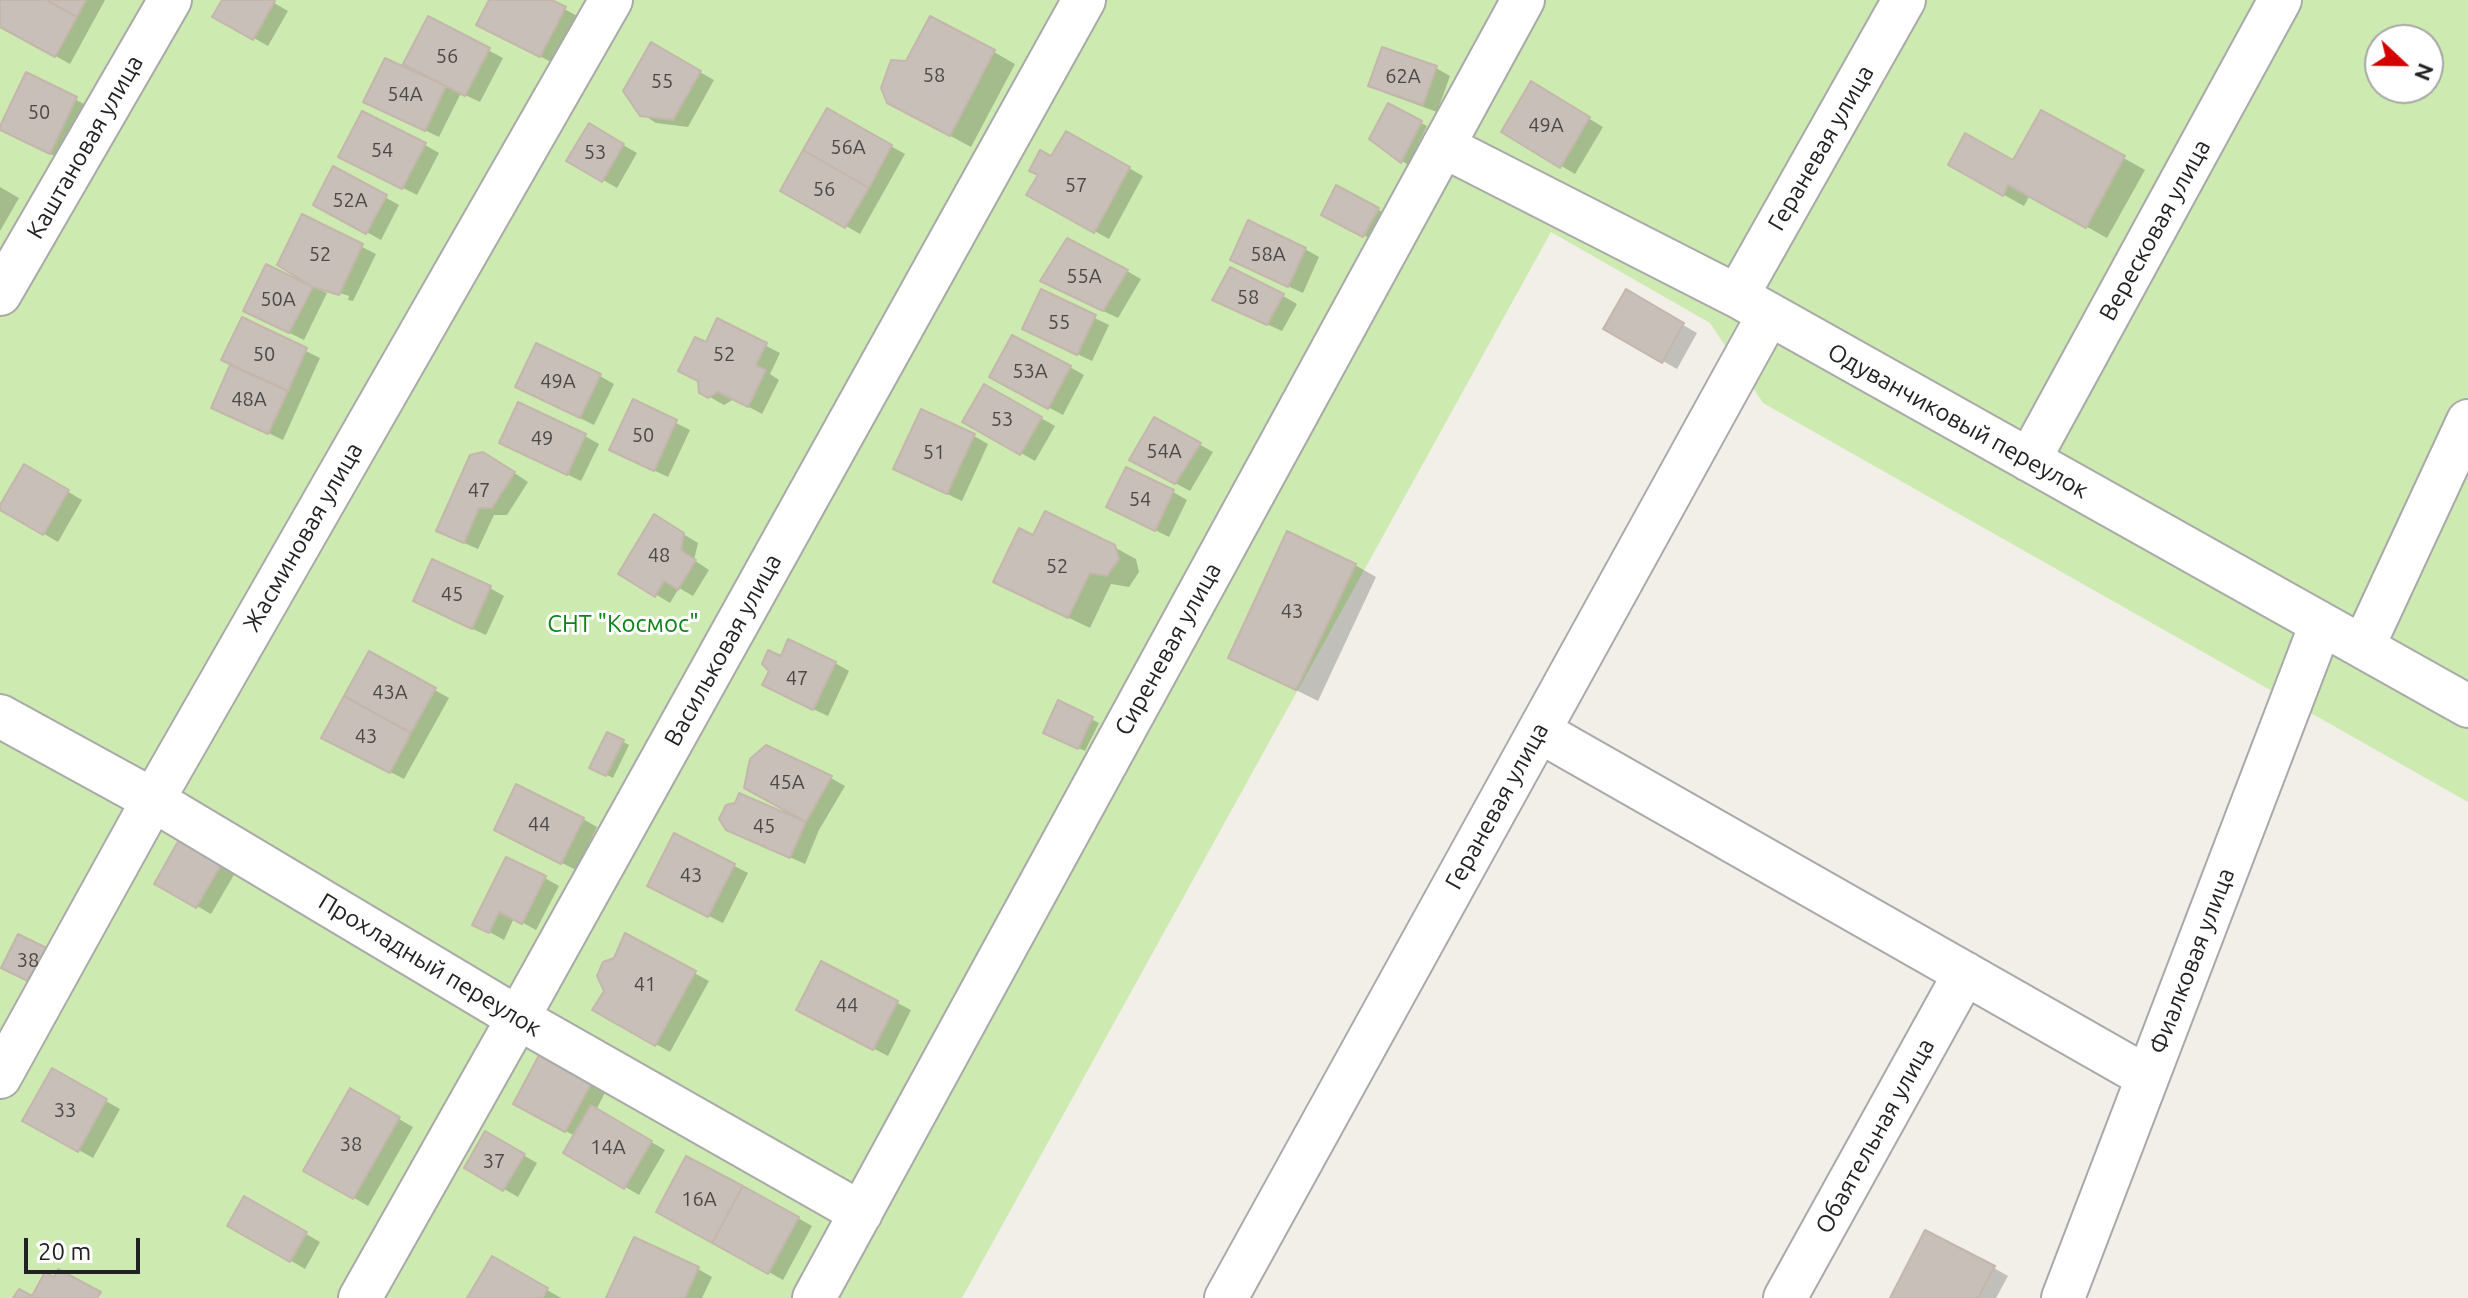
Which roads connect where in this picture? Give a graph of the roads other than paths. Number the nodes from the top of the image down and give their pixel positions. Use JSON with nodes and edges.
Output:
{"nodes":[{"id":1,"x":170,"y":0,"type":"edge"},
{"id":2,"x":611,"y":0,"type":"edge"},
{"id":3,"x":1084,"y":0,"type":"edge"},
{"id":4,"x":1523,"y":0,"type":"edge"},
{"id":5,"x":1904,"y":0,"type":"edge"},
{"id":6,"x":2280,"y":0,"type":"edge"},
{"id":7,"x":1443,"y":146,"type":"junction"},
{"id":8,"x":0,"y":294,"type":"edge"},
{"id":9,"x":1753,"y":305,"type":"junction"},
{"id":10,"x":2468,"y":421,"type":"edge"},
{"id":11,"x":2029,"y":460,"type":"junction"},
{"id":12,"x":2321,"y":624,"type":"junction"},
{"id":13,"x":2363,"y":647,"type":"junction"},
{"id":14,"x":2468,"y":706,"type":"edge"},
{"id":15,"x":0,"y":716,"type":"edge"},
{"id":16,"x":1539,"y":731,"type":"junction"},
{"id":17,"x":153,"y":800,"type":"junction"},
{"id":18,"x":1965,"y":973,"type":"junction"},
{"id":19,"x":518,"y":1018,"type":"junction"},
{"id":20,"x":0,"y":1077,"type":"edge"},
{"id":21,"x":2147,"y":1077,"type":"junction"},
{"id":22,"x":861,"y":1213,"type":"junction"},
{"id":23,"x":360,"y":1298,"type":"edge"},
{"id":24,"x":814,"y":1298,"type":"edge"},
{"id":25,"x":1226,"y":1298,"type":"edge"},
{"id":26,"x":1785,"y":1298,"type":"edge"},
{"id":27,"x":2063,"y":1298,"type":"edge"}],
"edges":[{"from":1,"to":8,"type":"lane","name":"Каштановая улица"},
{"from":2,"to":17,"type":"lane","name":"Жасминовая улица"},
{"from":3,"to":19,"type":"lane","name":"Васильковая улица"},
{"from":4,"to":7,"type":"lane","name":"Сиреневая улица"},
{"from":5,"to":9,"type":"lane","name":"Гераневая улица"},
{"from":6,"to":11,"type":"lane","name":"Вересковая улица"},
{"from":7,"to":9,"type":"lane","name":"Одуванчиковый переулок"},
{"from":7,"to":22,"type":"lane","name":"Сиреневая улица"},
{"from":9,"to":11,"type":"lane","name":"Одуванчиковый переулок"},
{"from":9,"to":16,"type":"lane","name":"Гераневая улица"},
{"from":10,"to":13,"type":"lane"},
{"from":11,"to":12,"type":"lane","name":"Одуванчиковый переулок"},
{"from":12,"to":13,"type":"lane","name":"Одуванчиковый переулок"},
{"from":12,"to":21,"type":"lane","name":"Фиалковая улица"},
{"from":13,"to":14,"type":"lane","name":"Одуванчиковый переулок"},
{"from":15,"to":17,"type":"lane","name":"Прохладный переулок"},
{"from":16,"to":18,"type":"lane"},
{"from":16,"to":25,"type":"lane","name":"Гераневая улица"},
{"from":17,"to":19,"type":"lane","name":"Прохладный переулок"},
{"from":17,"to":20,"type":"lane","name":"Жасминовая улица"},
{"from":18,"to":21,"type":"lane"},
{"from":18,"to":26,"type":"lane","name":"Обаятельная улица"},
{"from":19,"to":22,"type":"lane","name":"Прохладный переулок"},
{"from":19,"to":23,"type":"lane","name":"Васильковая улица"},
{"from":21,"to":27,"type":"lane","name":"Фиалковая улица"},
{"from":22,"to":24,"type":"lane","name":"Сиреневая улица"}]}
